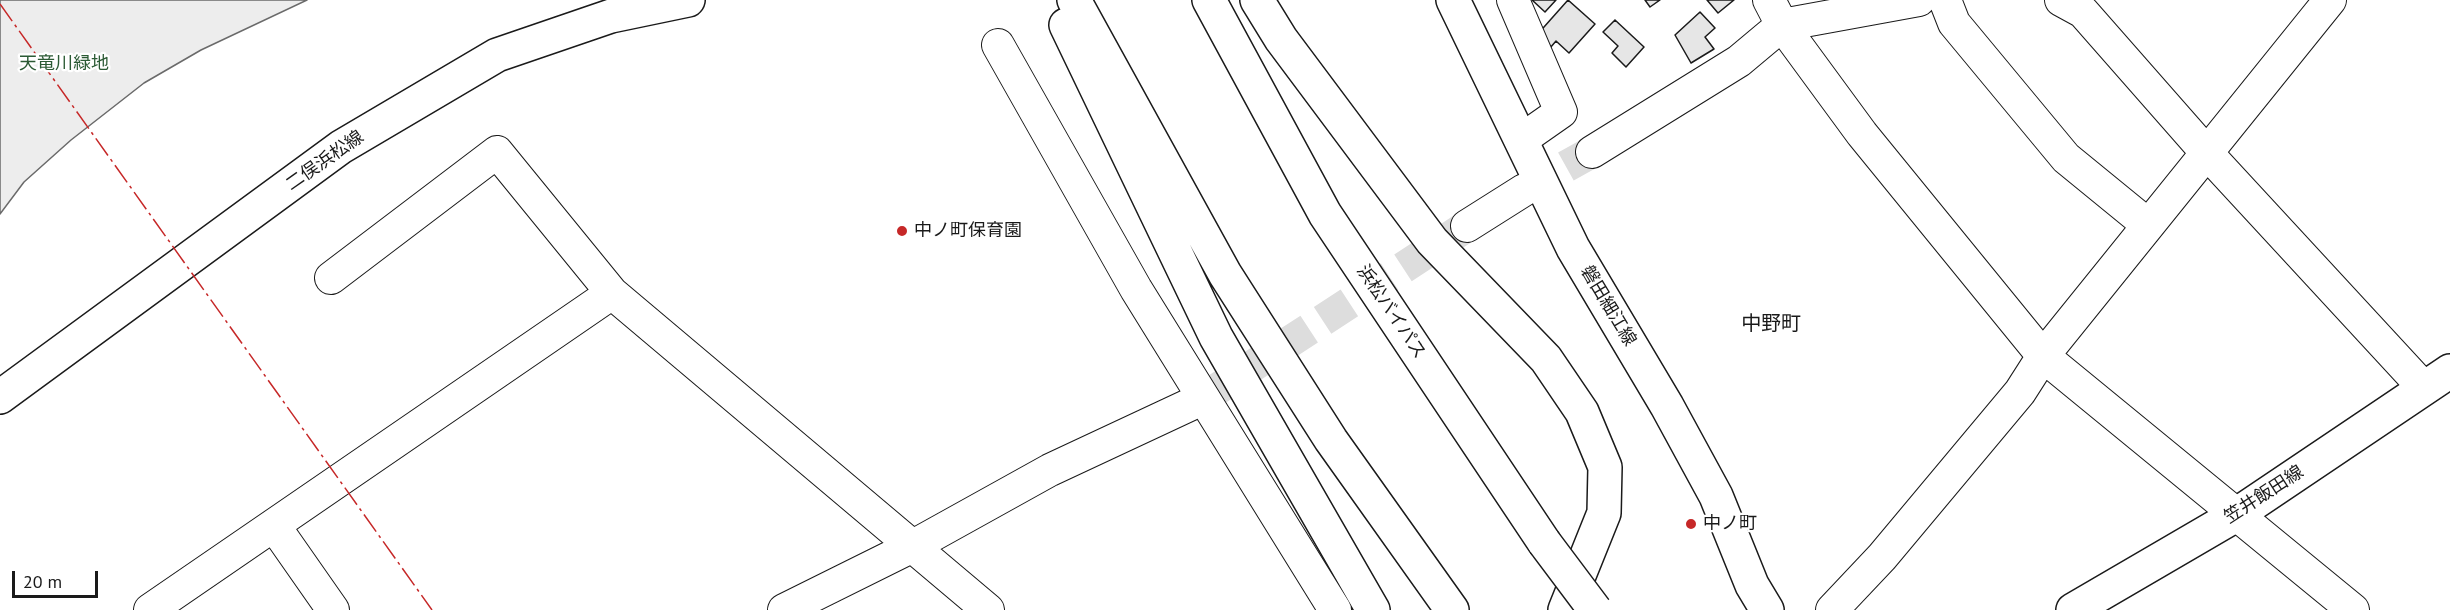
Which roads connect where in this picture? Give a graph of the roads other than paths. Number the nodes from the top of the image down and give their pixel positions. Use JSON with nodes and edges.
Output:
{"nodes":[{"id":1,"x":688,"y":0,"type":"edge"},
{"id":2,"x":1054,"y":0,"type":"edge"},
{"id":3,"x":1074,"y":0,"type":"edge"},
{"id":4,"x":1209,"y":0,"type":"edge"},
{"id":5,"x":1257,"y":0,"type":"edge"},
{"id":6,"x":1453,"y":0,"type":"edge"},
{"id":7,"x":1513,"y":0,"type":"edge"},
{"id":8,"x":1919,"y":0,"type":"edge"},
{"id":9,"x":1945,"y":0,"type":"edge"},
{"id":10,"x":2061,"y":0,"type":"edge"},
{"id":11,"x":2330,"y":0,"type":"edge"},
{"id":12,"x":1776,"y":12,"type":"edge"},
{"id":13,"x":998,"y":45,"type":"dead end"},
{"id":14,"x":1521,"y":140,"type":"junction"},
{"id":15,"x":1592,"y":152,"type":"tunnel mouth"},
{"id":16,"x":2206,"y":152,"type":"junction"},
{"id":17,"x":1524,"y":190,"type":"tunnel mouth"},
{"id":18,"x":2148,"y":225,"type":"junction"},
{"id":19,"x":1467,"y":226,"type":"tunnel mouth"},
{"id":20,"x":331,"y":278,"type":"dead end"},
{"id":21,"x":612,"y":293,"type":"junction"},
{"id":22,"x":2043,"y":356,"type":"junction"},
{"id":23,"x":2437,"y":380,"type":"edge"},
{"id":24,"x":0,"y":397,"type":"edge"},
{"id":25,"x":1202,"y":399,"type":"junction"},
{"id":26,"x":2235,"y":515,"type":"junction"},
{"id":27,"x":275,"y":527,"type":"junction"},
{"id":28,"x":913,"y":546,"type":"junction"},
{"id":29,"x":150,"y":610,"type":"edge"},
{"id":30,"x":333,"y":610,"type":"edge"},
{"id":31,"x":784,"y":610,"type":"edge"},
{"id":32,"x":988,"y":610,"type":"edge"},
{"id":33,"x":1335,"y":610,"type":"edge"},
{"id":34,"x":1373,"y":610,"type":"edge"},
{"id":35,"x":1452,"y":610,"type":"edge"},
{"id":36,"x":1565,"y":610,"type":"edge"},
{"id":37,"x":1595,"y":610,"type":"edge"},
{"id":38,"x":1767,"y":610,"type":"edge"},
{"id":39,"x":1832,"y":610,"type":"edge"},
{"id":40,"x":2073,"y":610,"type":"edge"},
{"id":41,"x":2353,"y":610,"type":"edge"}],
"edges":[{"from":1,"to":24,"type":"main road","name":"二俣浜松線"},
{"from":2,"to":34,"type":"main road"},
{"from":3,"to":35,"type":"main road"},
{"from":4,"to":37,"type":"main road","name":"浜松バイパス","bridge":true},
{"from":5,"to":36,"type":"main road"},
{"from":6,"to":14,"type":"main road","name":"磐田細江線"},
{"from":7,"to":14,"type":"street"},
{"from":8,"to":12,"type":"street"},
{"from":9,"to":18,"type":"street"},
{"from":10,"to":16,"type":"street"},
{"from":11,"to":16,"type":"street"},
{"from":12,"to":15,"type":"street"},
{"from":12,"to":22,"type":"street"},
{"from":13,"to":25,"type":"street"},
{"from":14,"to":38,"type":"main road","name":"磐田細江線"},
{"from":16,"to":18,"type":"street"},
{"from":16,"to":23,"type":"street"},
{"from":17,"to":19,"type":"street"},
{"from":18,"to":22,"type":"street"},
{"from":20,"to":21,"type":"street"},
{"from":21,"to":27,"type":"street"},
{"from":21,"to":28,"type":"street"},
{"from":22,"to":26,"type":"street"},
{"from":22,"to":39,"type":"street"},
{"from":23,"to":26,"type":"main road","name":"笠井飯田線"},
{"from":25,"to":28,"type":"street"},
{"from":25,"to":33,"type":"street"},
{"from":26,"to":40,"type":"main road","name":"笠井飯田線"},
{"from":26,"to":41,"type":"street"},
{"from":27,"to":29,"type":"street"},
{"from":27,"to":30,"type":"street"},
{"from":28,"to":31,"type":"street"},
{"from":28,"to":32,"type":"street"}]}
